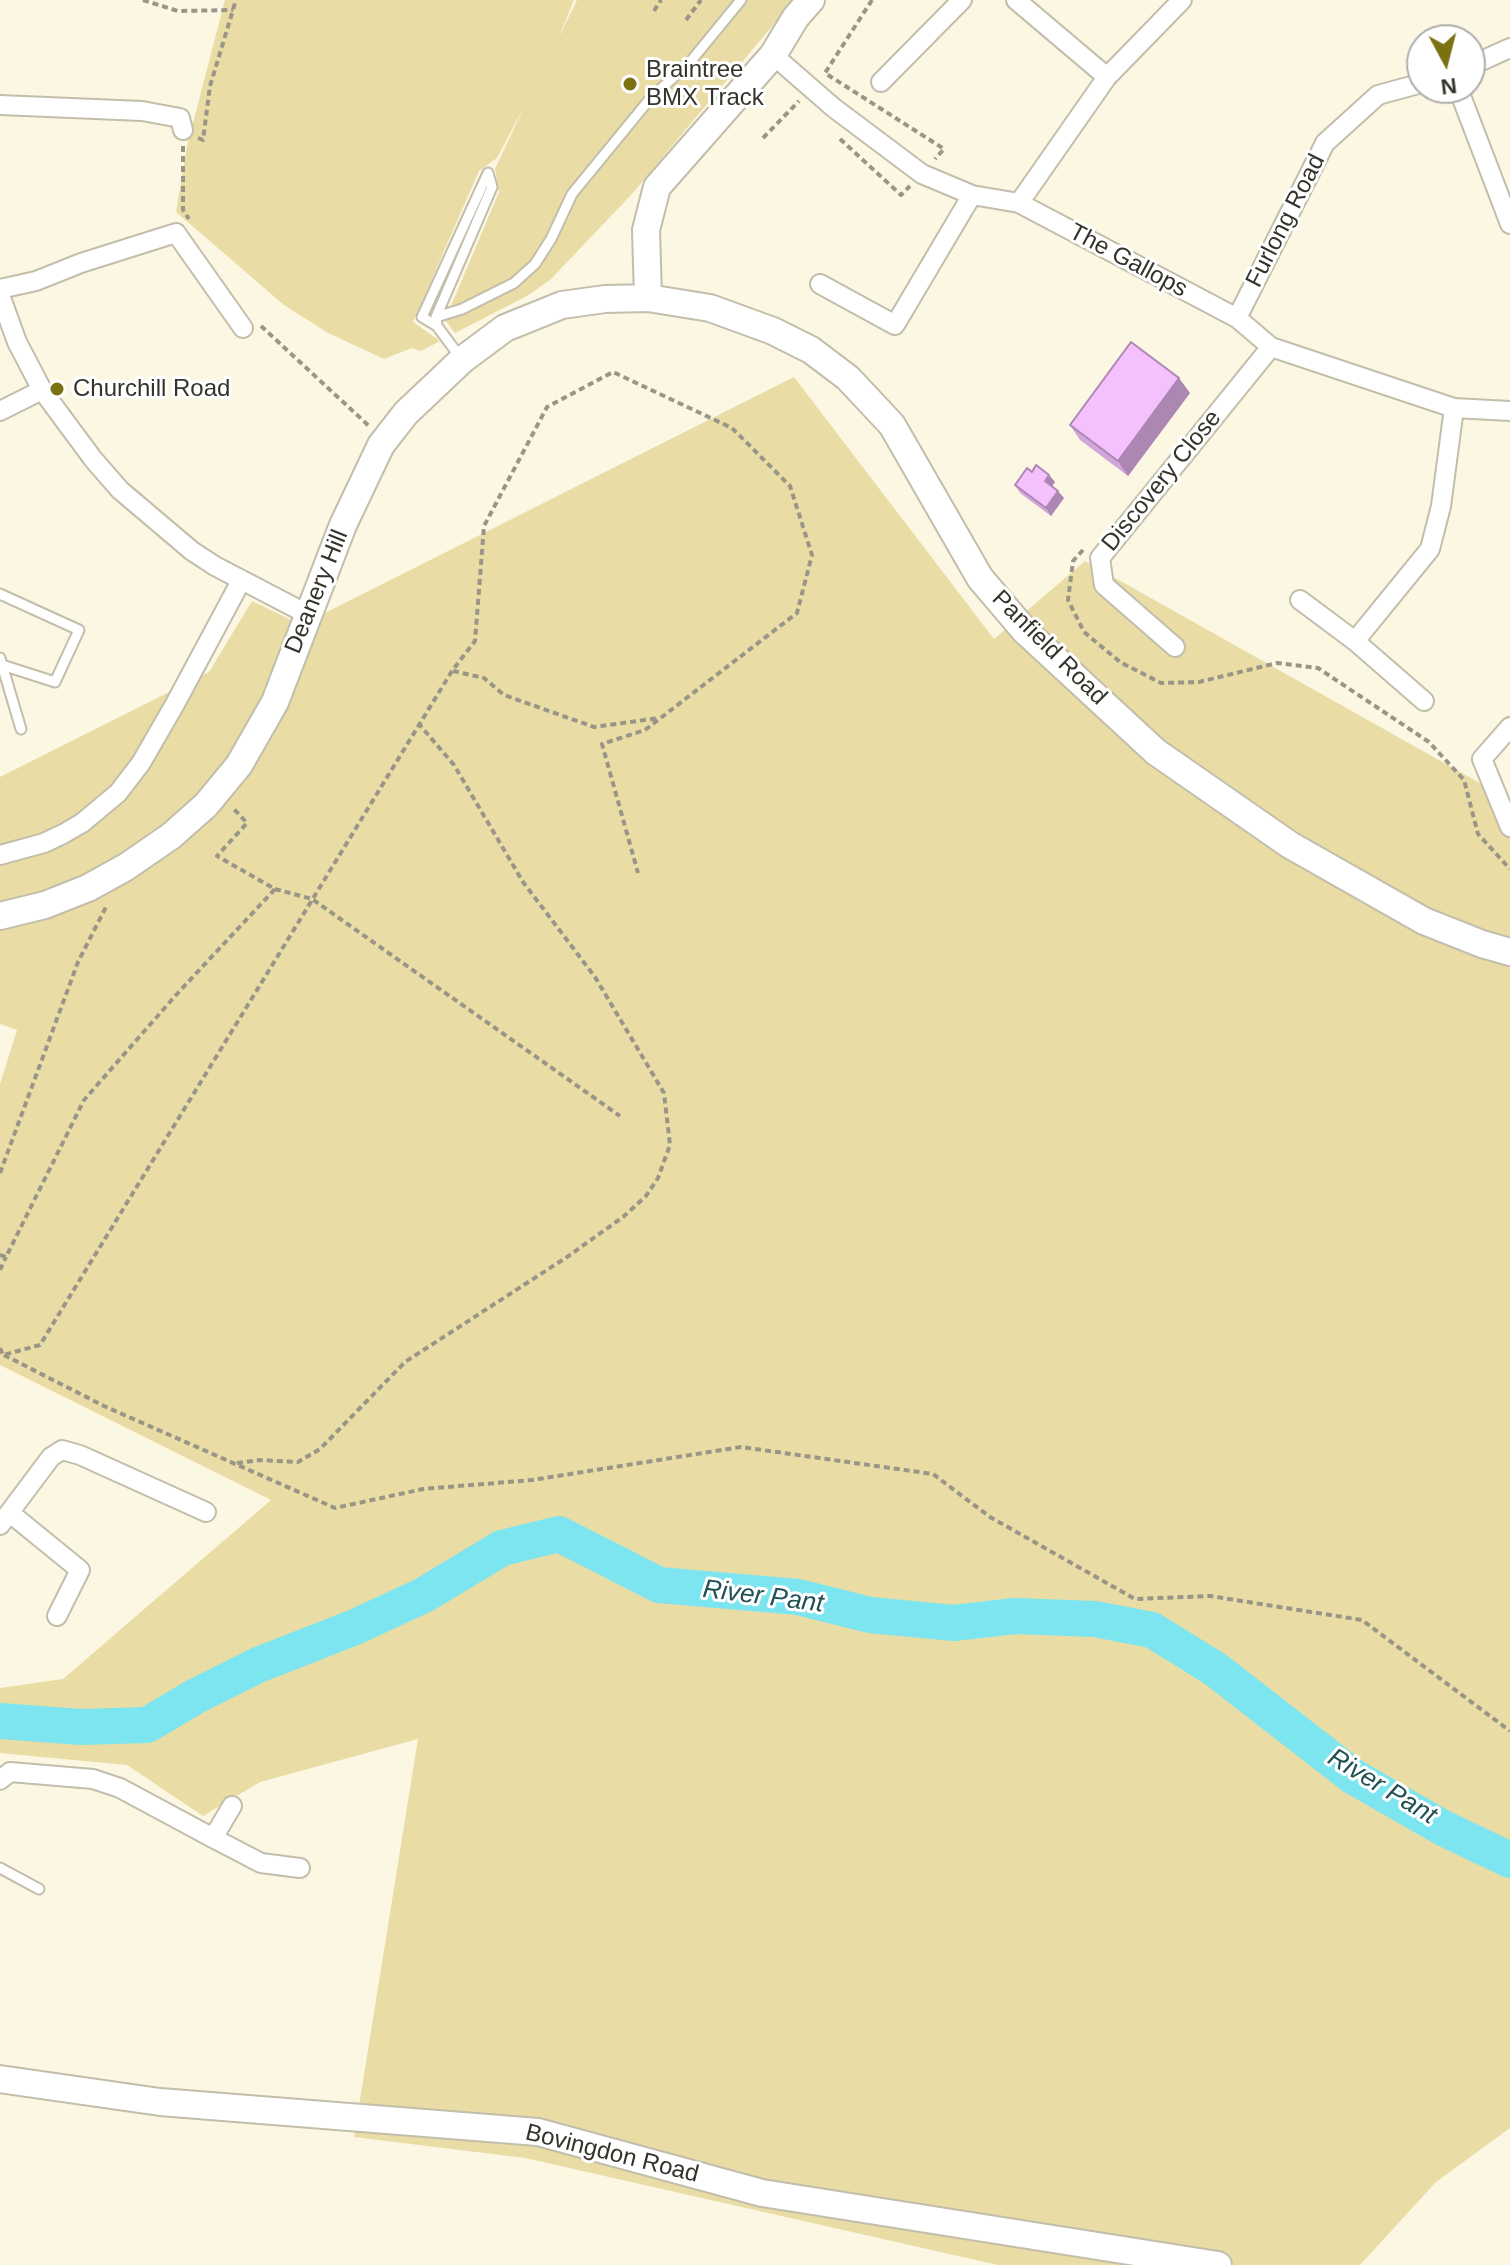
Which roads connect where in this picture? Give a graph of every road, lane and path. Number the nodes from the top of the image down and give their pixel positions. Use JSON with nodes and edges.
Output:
{"nodes":[{"id":1,"x":143,"y":0,"type":"edge"},
{"id":2,"x":236,"y":0,"type":"edge"},
{"id":3,"x":661,"y":0,"type":"edge"},
{"id":4,"x":701,"y":0,"type":"edge"},
{"id":5,"x":741,"y":0,"type":"edge"},
{"id":6,"x":811,"y":0,"type":"edge"},
{"id":7,"x":962,"y":0,"type":"edge"},
{"id":8,"x":1016,"y":0,"type":"edge"},
{"id":9,"x":1182,"y":0,"type":"edge"},
{"id":10,"x":233,"y":10,"type":"junction"},
{"id":11,"x":654,"y":11,"type":"dead end"},
{"id":12,"x":686,"y":20,"type":"dead end"},
{"id":13,"x":1510,"y":48,"type":"edge"},
{"id":14,"x":773,"y":55,"type":"junction"},
{"id":15,"x":1486,"y":59,"type":"edge"},
{"id":16,"x":1107,"y":77,"type":"junction"},
{"id":17,"x":881,"y":82,"type":"dead end"},
{"id":18,"x":1406,"y":87,"type":"edge"},
{"id":19,"x":1464,"y":104,"type":"edge"},
{"id":20,"x":0,"y":105,"type":"edge"},
{"id":21,"x":183,"y":121,"type":"junction"},
{"id":22,"x":972,"y":195,"type":"junction"},
{"id":23,"x":1019,"y":203,"type":"junction"},
{"id":24,"x":1510,"y":224,"type":"edge"},
{"id":25,"x":179,"y":225,"type":"junction"},
{"id":26,"x":820,"y":284,"type":"dead end"},
{"id":27,"x":0,"y":292,"type":"edge"},
{"id":28,"x":648,"y":298,"type":"junction"},
{"id":29,"x":1237,"y":318,"type":"junction"},
{"id":30,"x":437,"y":322,"type":"junction"},
{"id":31,"x":250,"y":324,"type":"joint"},
{"id":32,"x":1271,"y":347,"type":"junction"},
{"id":33,"x":462,"y":360,"type":"junction"},
{"id":34,"x":42,"y":390,"type":"junction"},
{"id":35,"x":1454,"y":408,"type":"junction"},
{"id":36,"x":0,"y":411,"type":"edge"},
{"id":37,"x":1510,"y":411,"type":"edge"},
{"id":38,"x":385,"y":440,"type":"junction"},
{"id":39,"x":1083,"y":550,"type":"dead end"},
{"id":40,"x":241,"y":581,"type":"junction"},
{"id":41,"x":0,"y":594,"type":"edge"},
{"id":42,"x":1300,"y":600,"type":"dead end"},
{"id":43,"x":307,"y":614,"type":"junction"},
{"id":44,"x":1355,"y":641,"type":"junction"},
{"id":45,"x":1175,"y":647,"type":"dead end"},
{"id":46,"x":1,"y":662,"type":"edge"},
{"id":47,"x":452,"y":671,"type":"junction"},
{"id":48,"x":1424,"y":701,"type":"dead end"},
{"id":49,"x":661,"y":718,"type":"junction"},
{"id":50,"x":419,"y":724,"type":"junction"},
{"id":51,"x":1510,"y":727,"type":"edge"},
{"id":52,"x":21,"y":729,"type":"dead end"},
{"id":53,"x":218,"y":791,"type":"junction"},
{"id":54,"x":1510,"y":827,"type":"edge"},
{"id":55,"x":0,"y":855,"type":"edge"},
{"id":56,"x":126,"y":867,"type":"junction"},
{"id":57,"x":1510,"y":869,"type":"edge"},
{"id":58,"x":638,"y":873,"type":"dead end"},
{"id":59,"x":275,"y":889,"type":"junction"},
{"id":60,"x":312,"y":899,"type":"junction"},
{"id":61,"x":0,"y":916,"type":"edge"},
{"id":62,"x":1510,"y":952,"type":"edge"},
{"id":63,"x":620,"y":1116,"type":"dead end"},
{"id":64,"x":0,"y":1173,"type":"edge"},
{"id":65,"x":0,"y":1255,"type":"edge"},
{"id":66,"x":6,"y":1257,"type":"junction"},
{"id":67,"x":0,"y":1270,"type":"edge"},
{"id":68,"x":1,"y":1352,"type":"edge"},
{"id":69,"x":237,"y":1463,"type":"junction"},
{"id":70,"x":206,"y":1512,"type":"dead end"},
{"id":71,"x":5,"y":1519,"type":"edge"},
{"id":72,"x":57,"y":1616,"type":"dead end"},
{"id":73,"x":1510,"y":1731,"type":"edge"},
{"id":74,"x":0,"y":1780,"type":"edge"},
{"id":75,"x":232,"y":1806,"type":"dead end"},
{"id":76,"x":213,"y":1838,"type":"junction"},
{"id":77,"x":0,"y":1868,"type":"edge"},
{"id":78,"x":300,"y":1868,"type":"dead end"},
{"id":79,"x":39,"y":1889,"type":"dead end"},
{"id":80,"x":0,"y":2079,"type":"edge"},
{"id":81,"x":1218,"y":2265,"type":"edge"}],
"edges":[{"from":1,"to":10,"type":"path"},
{"from":2,"to":10,"type":"path"},
{"from":3,"to":11,"type":"path"},
{"from":4,"to":12,"type":"path"},
{"from":5,"to":30,"type":"lane"},
{"from":6,"to":14,"type":"main road"},
{"from":7,"to":17,"type":"street"},
{"from":8,"to":16,"type":"street"},
{"from":9,"to":16,"type":"street"},
{"from":10,"to":21,"type":"path"},
{"from":13,"to":15,"type":"street"},
{"from":14,"to":22,"type":"street","name":"The Gallops"},
{"from":14,"to":28,"type":"main road"},
{"from":16,"to":23,"type":"street"},
{"from":18,"to":29,"type":"street","name":"Furlong Road"},
{"from":19,"to":24,"type":"street"},
{"from":20,"to":21,"type":"street"},
{"from":21,"to":25,"type":"path"},
{"from":22,"to":23,"type":"street","name":"The Gallops"},
{"from":22,"to":26,"type":"street"},
{"from":23,"to":29,"type":"street","name":"The Gallops"},
{"from":25,"to":27,"type":"street"},
{"from":25,"to":31,"type":"street"},
{"from":27,"to":34,"type":"street"},
{"from":28,"to":33,"type":"main road","name":"Deanery Hill"},
{"from":28,"to":62,"type":"main road","name":"Panfield Road"},
{"from":29,"to":32,"type":"street","name":"The Gallops"},
{"from":30,"to":30,"type":"lane"},
{"from":30,"to":33,"type":"lane"},
{"from":31,"to":38,"type":"path"},
{"from":32,"to":35,"type":"street","name":"The Gallops"},
{"from":32,"to":45,"type":"street","name":"Discovery Close"},
{"from":33,"to":38,"type":"main road","name":"Deanery Hill"},
{"from":34,"to":36,"type":"street"},
{"from":34,"to":40,"type":"street"},
{"from":35,"to":37,"type":"street","name":"The Gallops"},
{"from":35,"to":44,"type":"street"},
{"from":38,"to":43,"type":"main road","name":"Deanery Hill"},
{"from":39,"to":57,"type":"path"},
{"from":40,"to":43,"type":"street"},
{"from":40,"to":55,"type":"street"},
{"from":41,"to":46,"type":"lane"},
{"from":42,"to":44,"type":"street"},
{"from":43,"to":53,"type":"main road","name":"Deanery Hill"},
{"from":44,"to":48,"type":"street"},
{"from":46,"to":52,"type":"lane"},
{"from":47,"to":49,"type":"path"},
{"from":47,"to":49,"type":"path"},
{"from":47,"to":50,"type":"path"},
{"from":49,"to":58,"type":"path"},
{"from":50,"to":60,"type":"path"},
{"from":50,"to":69,"type":"path"},
{"from":51,"to":54,"type":"street"},
{"from":53,"to":56,"type":"main road","name":"Deanery Hill"},
{"from":53,"to":59,"type":"path"},
{"from":56,"to":61,"type":"main road","name":"Deanery Hill"},
{"from":56,"to":64,"type":"path"},
{"from":59,"to":60,"type":"path"},
{"from":59,"to":66,"type":"path"},
{"from":60,"to":63,"type":"path"},
{"from":60,"to":68,"type":"path"},
{"from":65,"to":66,"type":"path"},
{"from":66,"to":67,"type":"path"},
{"from":68,"to":69,"type":"path"},
{"from":69,"to":73,"type":"path"},
{"from":70,"to":71,"type":"street"},
{"from":71,"to":72,"type":"street"},
{"from":74,"to":76,"type":"street"},
{"from":75,"to":76,"type":"street"},
{"from":76,"to":78,"type":"street"},
{"from":77,"to":79,"type":"lane"},
{"from":80,"to":81,"type":"main road","name":"Bovingdon Road"}]}
